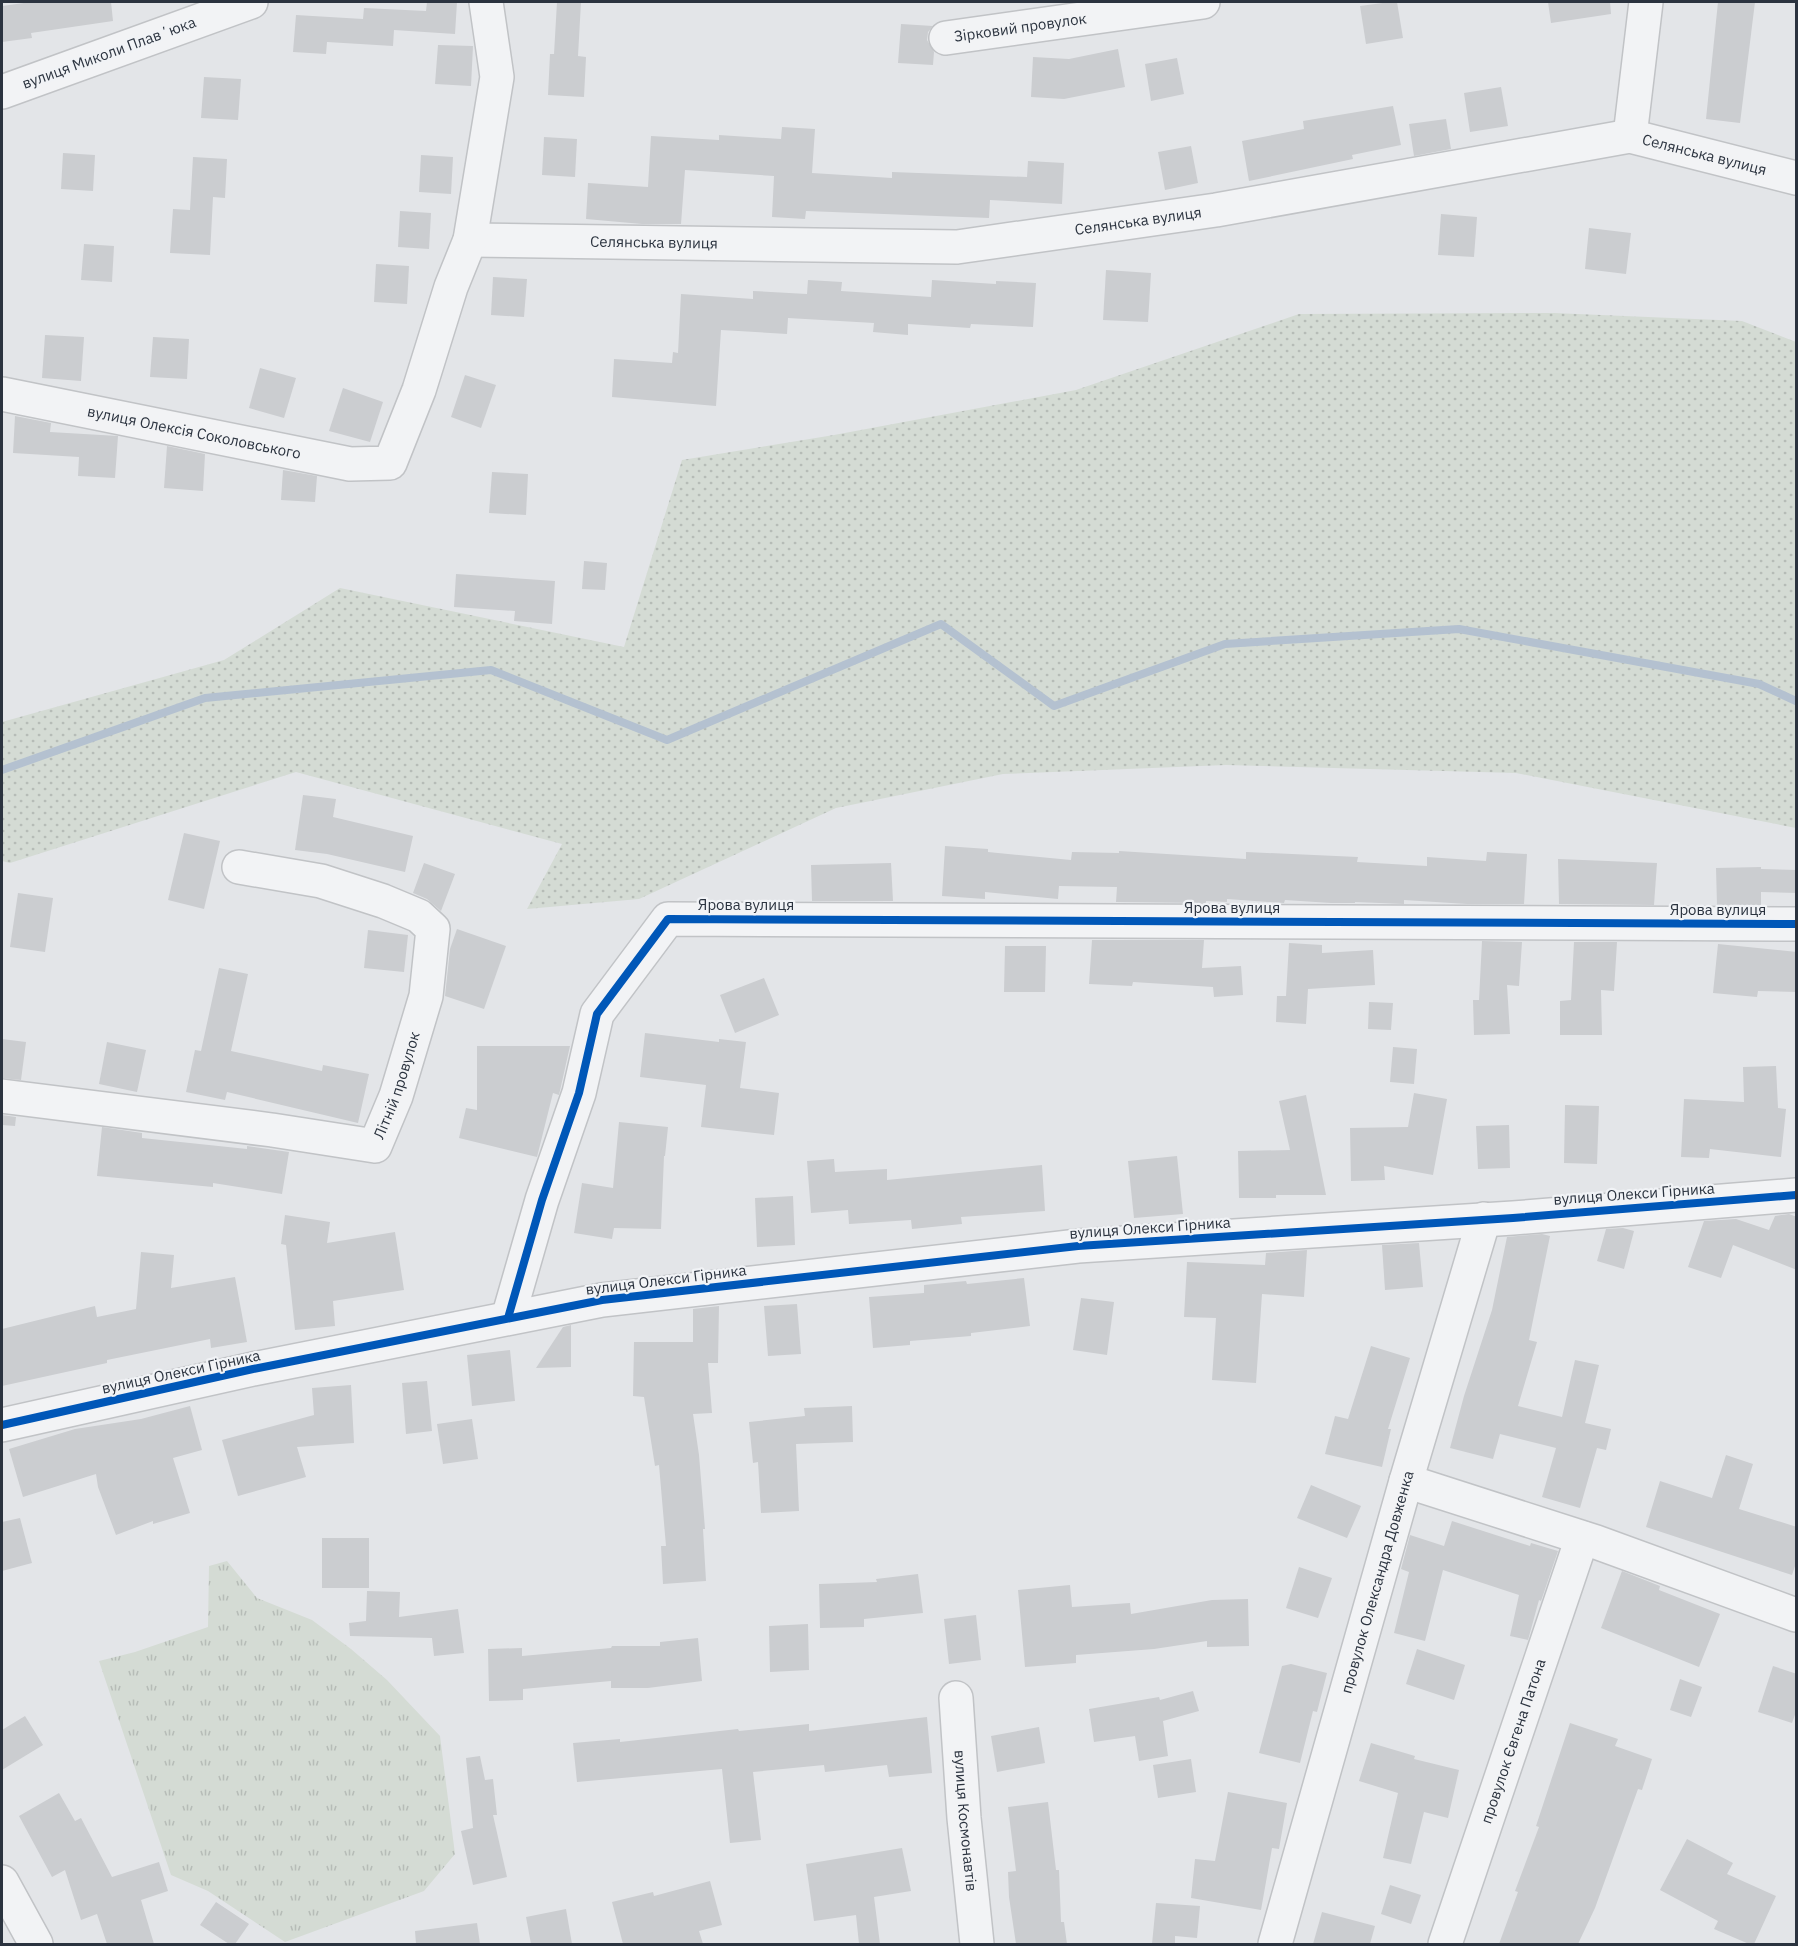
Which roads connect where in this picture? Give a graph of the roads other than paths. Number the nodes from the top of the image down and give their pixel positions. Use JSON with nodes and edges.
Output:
{"nodes":[{"id":1,"x":251,"y":2,"type":"edge"},
{"id":2,"x":486,"y":2,"type":"edge"},
{"id":3,"x":1203,"y":2,"type":"edge"},
{"id":4,"x":1646,"y":2,"type":"edge"},
{"id":5,"x":946,"y":38,"type":"dead end"},
{"id":6,"x":2,"y":92,"type":"edge"},
{"id":7,"x":1630,"y":136,"type":"junction"},
{"id":8,"x":1797,"y":178,"type":"edge"},
{"id":9,"x":470,"y":240,"type":"junction"},
{"id":10,"x":2,"y":394,"type":"edge"},
{"id":11,"x":239,"y":867,"type":"dead end"},
{"id":12,"x":1797,"y":924,"type":"edge"},
{"id":13,"x":2,"y":1096,"type":"edge"},
{"id":14,"x":1797,"y":1195,"type":"edge"},
{"id":15,"x":1484,"y":1219,"type":"junction"},
{"id":16,"x":508,"y":1318,"type":"junction"},
{"id":17,"x":2,"y":1425,"type":"edge"},
{"id":18,"x":1406,"y":1481,"type":"junction"},
{"id":19,"x":1582,"y":1538,"type":"junction"},
{"id":20,"x":1797,"y":1615,"type":"edge"},
{"id":21,"x":956,"y":1698,"type":"dead end"},
{"id":22,"x":4,"y":1892,"type":"edge"},
{"id":23,"x":36,"y":1944,"type":"edge"},
{"id":24,"x":977,"y":1944,"type":"edge"},
{"id":25,"x":1275,"y":1944,"type":"edge"},
{"id":26,"x":1445,"y":1944,"type":"edge"}],
"edges":[{"from":1,"to":6,"type":"street","name":"вулиця Миколи Плавʼюка"},
{"from":2,"to":9,"type":"street"},
{"from":3,"to":5,"type":"street","name":"Зірковий провулок"},
{"from":4,"to":7,"type":"street"},
{"from":7,"to":8,"type":"street","name":"Селянська вулиця"},
{"from":7,"to":9,"type":"street","name":"Селянська вулиця"},
{"from":9,"to":10,"type":"street","name":"вулиця Олексія Соколовського"},
{"from":11,"to":13,"type":"street","name":"Літній провулок"},
{"from":12,"to":16,"type":"street","name":"Ярова вулиця"},
{"from":14,"to":15,"type":"street","name":"вулиця Олекси Гірника"},
{"from":15,"to":16,"type":"street","name":"вулиця Олекси Гірника"},
{"from":15,"to":18,"type":"street","name":"провулок Олександра Довженка"},
{"from":16,"to":17,"type":"street","name":"вулиця Олекси Гірника"},
{"from":18,"to":19,"type":"street"},
{"from":18,"to":25,"type":"street","name":"провулок Олександра Довженка"},
{"from":19,"to":20,"type":"street"},
{"from":19,"to":26,"type":"street","name":"провулок Євгена Патона"},
{"from":21,"to":24,"type":"street","name":"вулиця Космонавтів"},
{"from":22,"to":23,"type":"street"}]}
